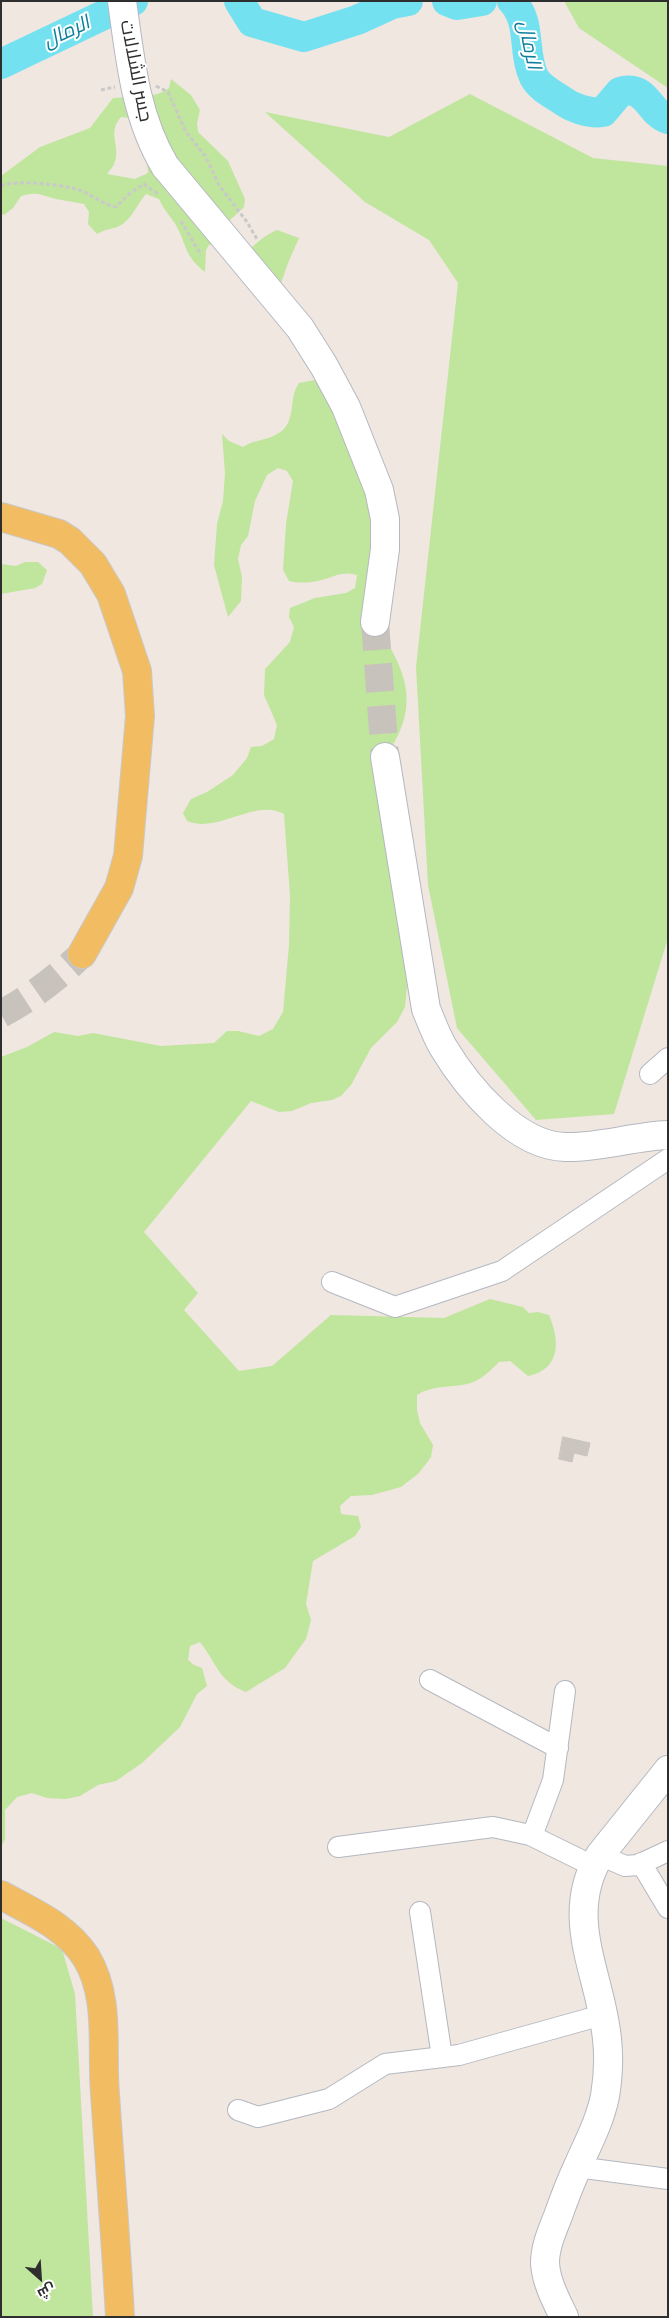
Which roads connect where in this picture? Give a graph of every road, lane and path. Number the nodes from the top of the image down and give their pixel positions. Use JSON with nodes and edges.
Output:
{"nodes":[{"id":1,"x":122,"y":1,"type":"edge"},
{"id":2,"x":150,"y":84,"type":"dead end"},
{"id":3,"x":116,"y":86,"type":"dead end"},
{"id":4,"x":101,"y":90,"type":"dead end"},
{"id":5,"x":1,"y":186,"type":"edge"},
{"id":6,"x":161,"y":197,"type":"dead end"},
{"id":7,"x":178,"y":216,"type":"dead end"},
{"id":8,"x":259,"y":244,"type":"dead end"},
{"id":9,"x":200,"y":255,"type":"dead end"},
{"id":10,"x":1,"y":517,"type":"edge"},
{"id":11,"x":375,"y":622,"type":"tunnel mouth"},
{"id":12,"x":386,"y":757,"type":"tunnel mouth"},
{"id":13,"x":82,"y":954,"type":"tunnel mouth"},
{"id":14,"x":668,"y":1058,"type":"edge"},
{"id":15,"x":650,"y":1074,"type":"dead end"},
{"id":16,"x":668,"y":1134,"type":"edge"},
{"id":17,"x":668,"y":1158,"type":"edge"},
{"id":18,"x":332,"y":1282,"type":"dead end"},
{"id":19,"x":430,"y":1680,"type":"dead end"},
{"id":20,"x":565,"y":1691,"type":"dead end"},
{"id":21,"x":558,"y":1748,"type":"junction"},
{"id":22,"x":668,"y":1770,"type":"edge"},
{"id":23,"x":532,"y":1836,"type":"junction"},
{"id":24,"x":338,"y":1847,"type":"dead end"},
{"id":25,"x":668,"y":1851,"type":"edge"},
{"id":26,"x":597,"y":1860,"type":"junction"},
{"id":27,"x":641,"y":1863,"type":"junction"},
{"id":28,"x":1,"y":1896,"type":"edge"},
{"id":29,"x":668,"y":1908,"type":"edge"},
{"id":30,"x":420,"y":1912,"type":"dead end"},
{"id":31,"x":602,"y":2015,"type":"junction"},
{"id":32,"x":442,"y":2057,"type":"junction"},
{"id":33,"x":238,"y":2110,"type":"dead end"},
{"id":34,"x":577,"y":2167,"type":"junction"},
{"id":35,"x":668,"y":2179,"type":"edge"},
{"id":36,"x":120,"y":2317,"type":"edge"},
{"id":37,"x":564,"y":2317,"type":"edge"}],
"edges":[{"from":1,"to":11,"type":"main road","name":"جسر الشلالات","bridge":true},
{"from":2,"to":8,"type":"path"},
{"from":3,"to":4,"type":"path"},
{"from":5,"to":6,"type":"path"},
{"from":7,"to":9,"type":"path"},
{"from":10,"to":13,"type":"main road"},
{"from":12,"to":16,"type":"main road"},
{"from":14,"to":15,"type":"street"},
{"from":17,"to":18,"type":"street"},
{"from":19,"to":21,"type":"street"},
{"from":20,"to":21,"type":"street"},
{"from":21,"to":23,"type":"street"},
{"from":22,"to":26,"type":"main road"},
{"from":23,"to":24,"type":"street"},
{"from":23,"to":26,"type":"street"},
{"from":25,"to":27,"type":"street"},
{"from":26,"to":27,"type":"street"},
{"from":26,"to":31,"type":"main road"},
{"from":27,"to":29,"type":"street"},
{"from":28,"to":36,"type":"main road"},
{"from":30,"to":32,"type":"street"},
{"from":31,"to":32,"type":"street"},
{"from":31,"to":34,"type":"main road"},
{"from":32,"to":33,"type":"street"},
{"from":34,"to":35,"type":"street"},
{"from":34,"to":37,"type":"main road"}]}
